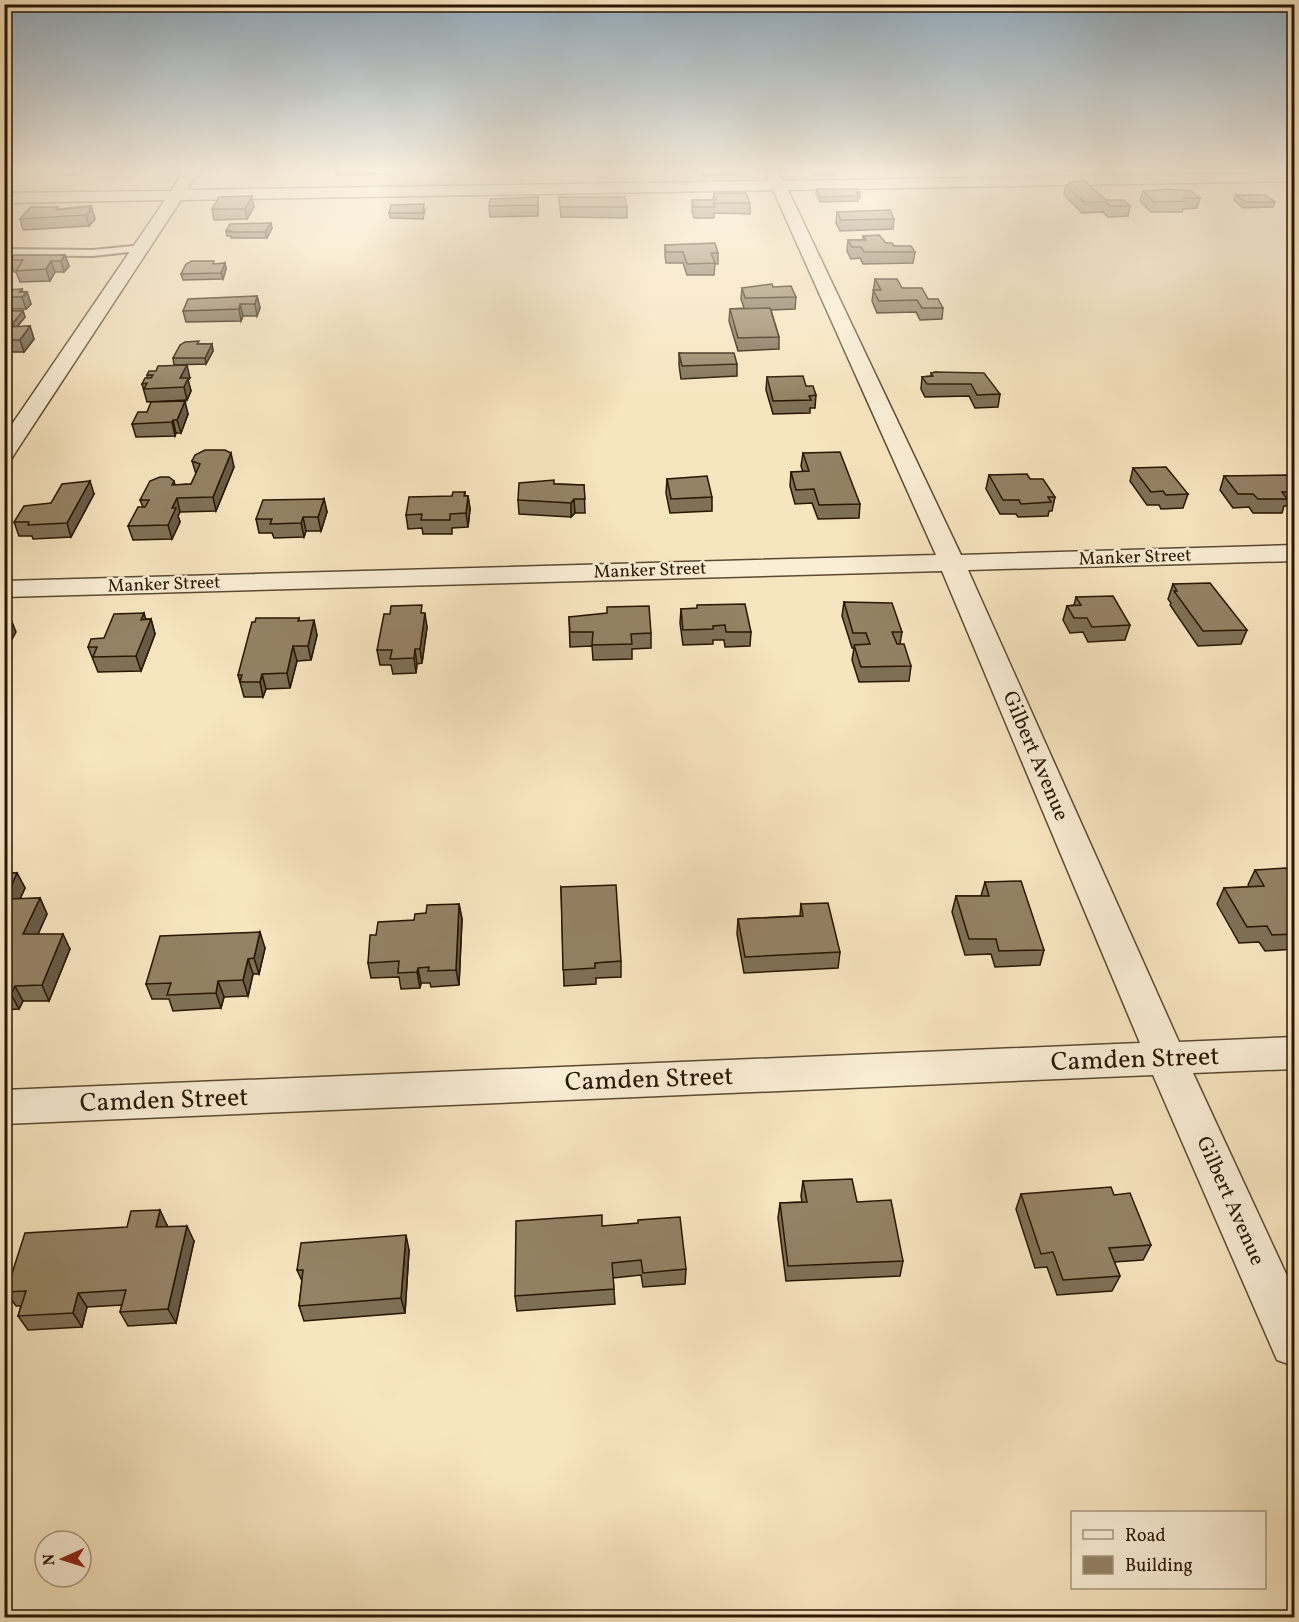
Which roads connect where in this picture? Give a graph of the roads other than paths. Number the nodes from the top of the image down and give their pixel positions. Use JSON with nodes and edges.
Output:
{"nodes":[{"id":1,"x":806,"y":246,"type":"edge"},
{"id":2,"x":143,"y":248,"type":"joint"},
{"id":3,"x":4,"y":252,"type":"edge"},
{"id":4,"x":4,"y":453,"type":"edge"},
{"id":5,"x":1294,"y":553,"type":"edge"},
{"id":6,"x":952,"y":563,"type":"junction"},
{"id":7,"x":4,"y":589,"type":"edge"},
{"id":8,"x":1294,"y":1053,"type":"edge"},
{"id":9,"x":1166,"y":1058,"type":"junction"},
{"id":10,"x":4,"y":1107,"type":"edge"},
{"id":11,"x":1294,"y":1343,"type":"edge"}],
"edges":[{"from":1,"to":6,"type":"street","name":"Gilbert Avenue"},
{"from":2,"to":3,"type":"lane"},
{"from":2,"to":4,"type":"street"},
{"from":5,"to":6,"type":"street","name":"Manker Street"},
{"from":6,"to":7,"type":"street","name":"Manker Street"},
{"from":6,"to":9,"type":"street","name":"Gilbert Avenue"},
{"from":8,"to":9,"type":"street","name":"Camden Street"},
{"from":9,"to":10,"type":"street","name":"Camden Street"},
{"from":9,"to":11,"type":"street","name":"Gilbert Avenue"}]}
